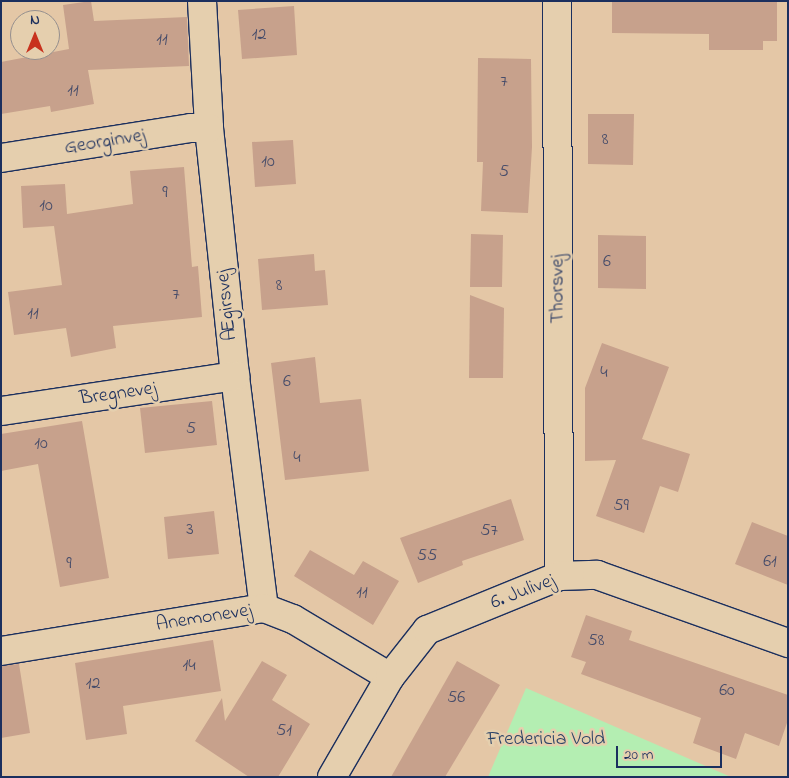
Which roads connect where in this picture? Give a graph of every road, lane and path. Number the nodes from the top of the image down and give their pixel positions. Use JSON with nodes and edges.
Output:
{"nodes":[{"id":1,"x":202,"y":1,"type":"edge"},
{"id":2,"x":557,"y":1,"type":"edge"},
{"id":3,"x":209,"y":128,"type":"junction"},
{"id":4,"x":1,"y":158,"type":"edge"},
{"id":5,"x":235,"y":376,"type":"junction"},
{"id":6,"x":1,"y":411,"type":"edge"},
{"id":7,"x":559,"y":576,"type":"junction"},
{"id":8,"x":264,"y":608,"type":"junction"},
{"id":9,"x":788,"y":643,"type":"edge"},
{"id":10,"x":1,"y":651,"type":"edge"},
{"id":11,"x":390,"y":677,"type":"junction"},
{"id":12,"x":332,"y":777,"type":"edge"}],
"edges":[{"from":1,"to":3,"type":"street","name":"Ægirsvej"},
{"from":2,"to":7,"type":"street","name":"Thorsvej"},
{"from":3,"to":4,"type":"street","name":"Georginvej"},
{"from":3,"to":5,"type":"street","name":"Ægirsvej"},
{"from":5,"to":6,"type":"street","name":"Bregnevej"},
{"from":5,"to":8,"type":"street","name":"Ægirsvej"},
{"from":7,"to":9,"type":"street","name":"6. Julivej"},
{"from":7,"to":11,"type":"street","name":"6. Julivej"},
{"from":8,"to":10,"type":"street","name":"Anemonevej"},
{"from":8,"to":11,"type":"street","name":"Anemonevej"},
{"from":11,"to":12,"type":"street","name":"6. Julivej"}]}
